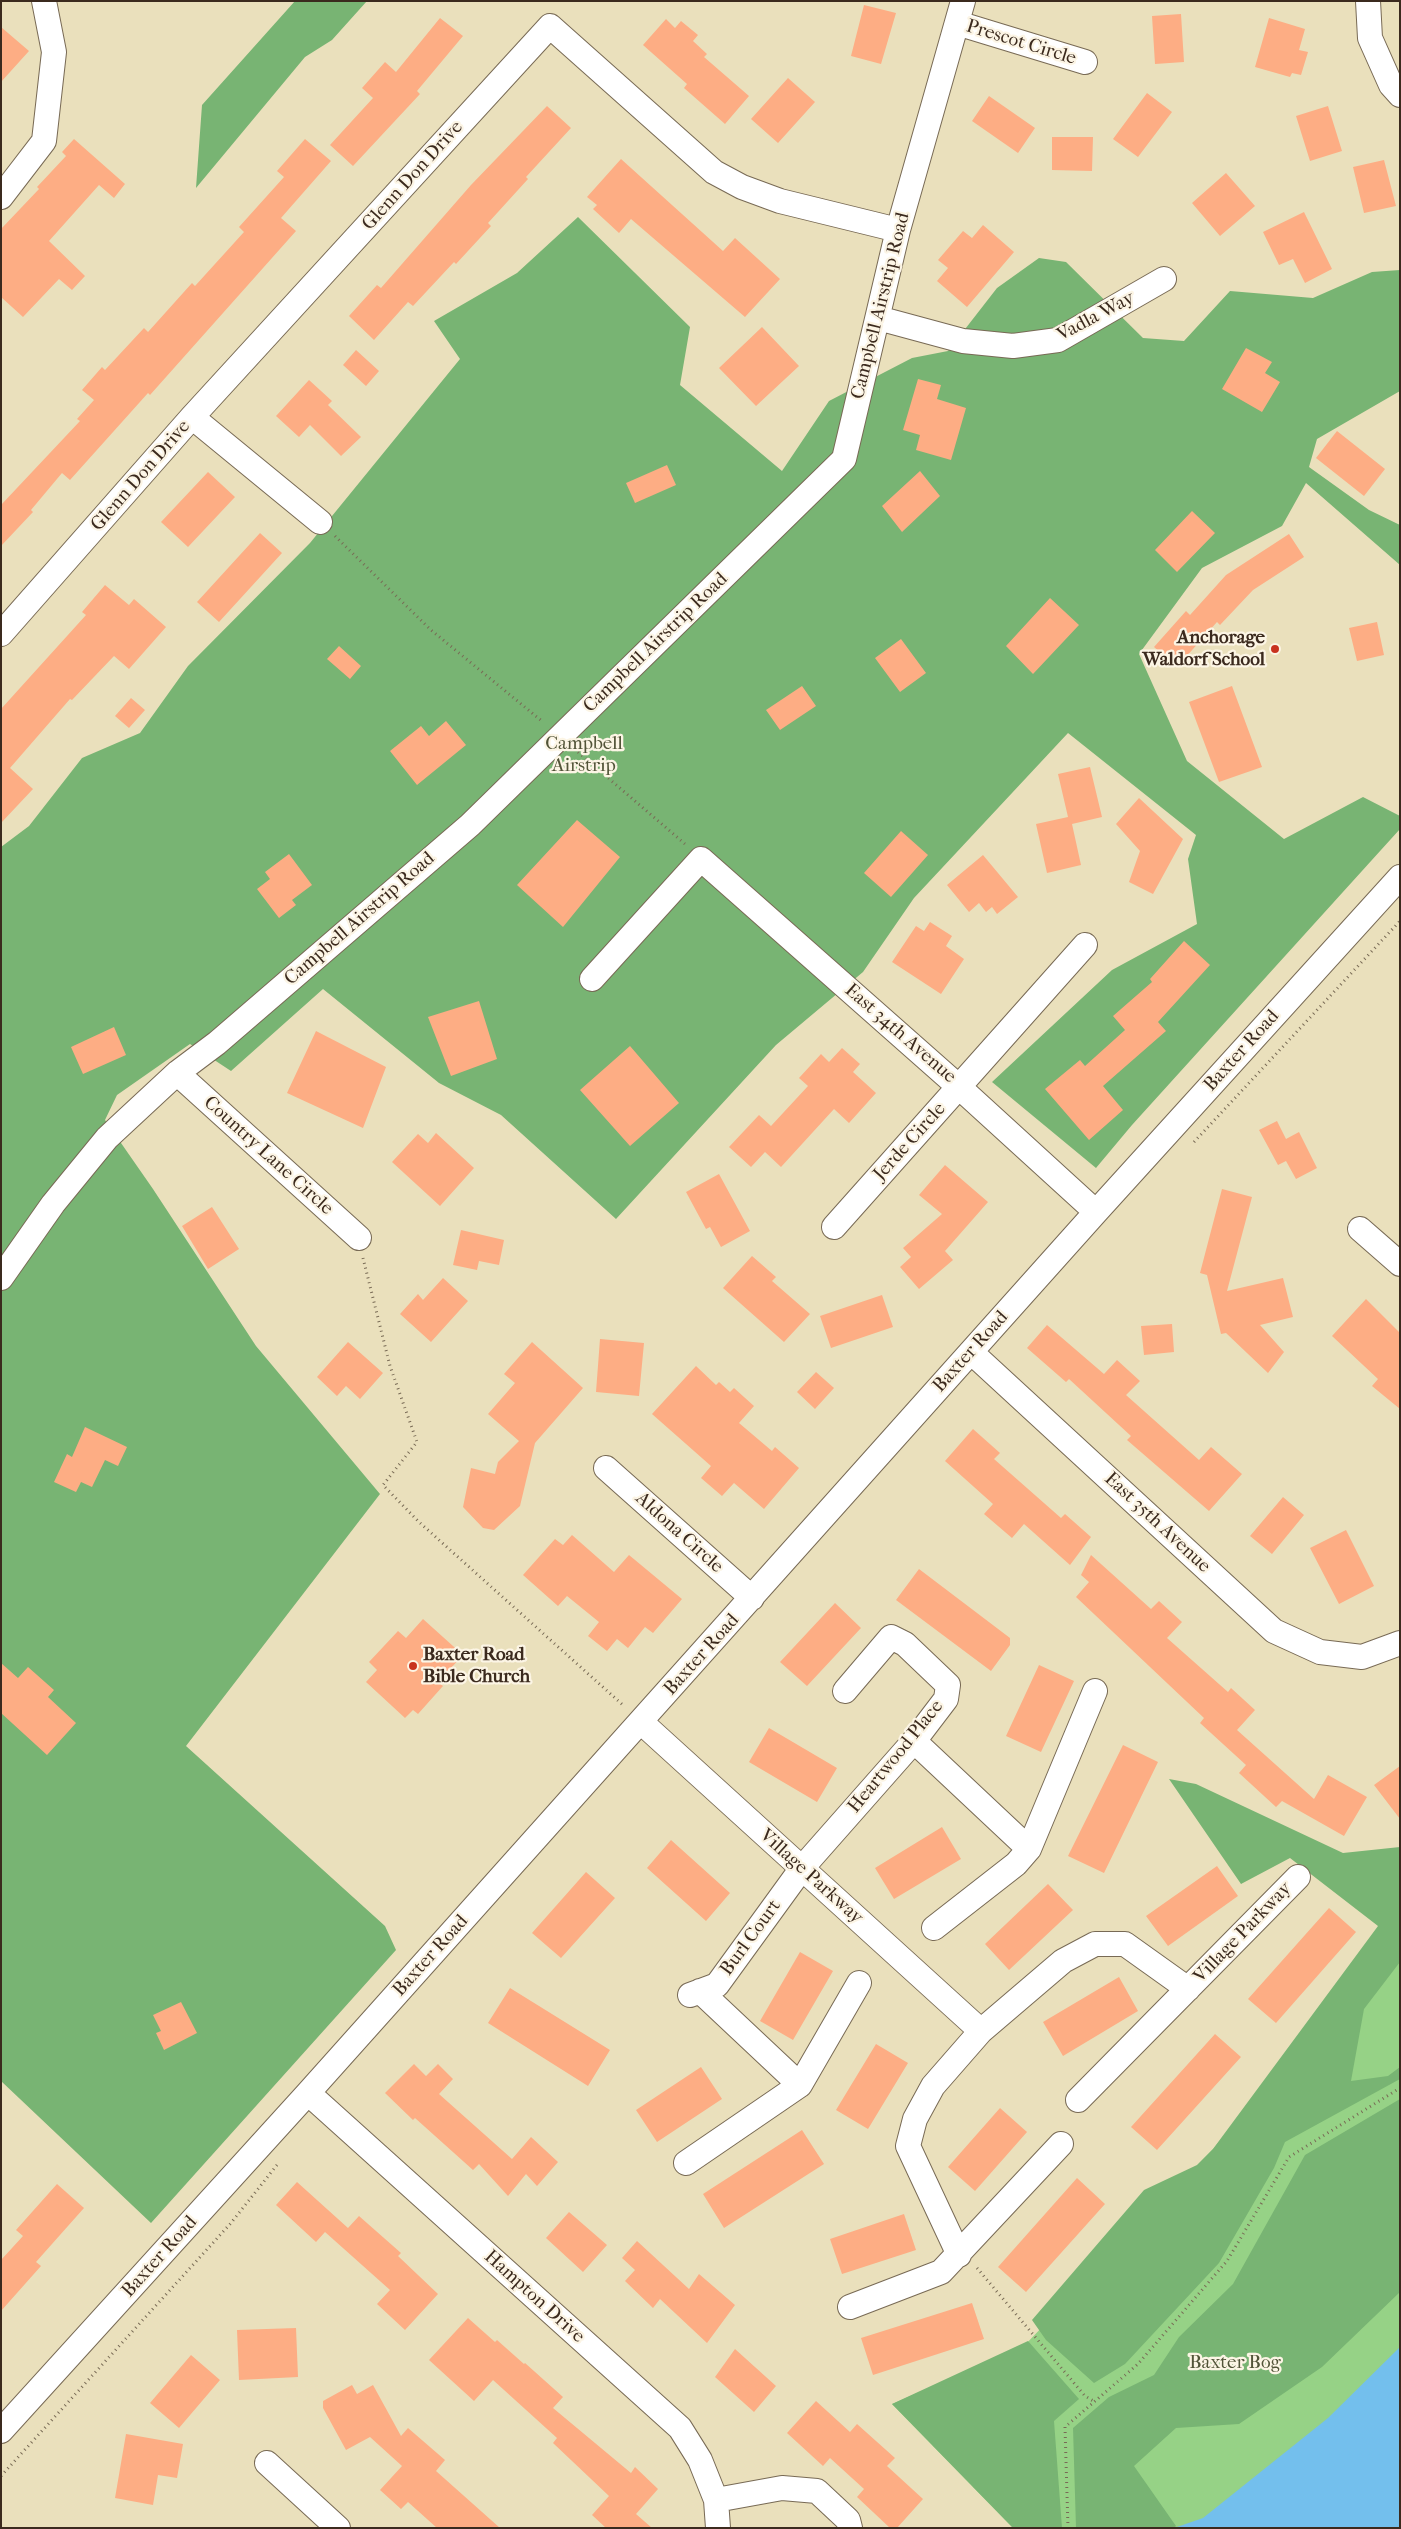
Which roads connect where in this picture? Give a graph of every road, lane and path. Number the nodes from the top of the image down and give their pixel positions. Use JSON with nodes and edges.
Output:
{"nodes":[{"id":1,"x":44,"y":1,"type":"edge"},
{"id":2,"x":1368,"y":1,"type":"edge"},
{"id":3,"x":960,"y":12,"type":"edge"},
{"id":4,"x":1085,"y":62,"type":"dead end"},
{"id":5,"x":1400,"y":95,"type":"edge"},
{"id":6,"x":1,"y":197,"type":"edge"},
{"id":7,"x":898,"y":230,"type":"junction"},
{"id":8,"x":1164,"y":279,"type":"dead end"},
{"id":9,"x":878,"y":318,"type":"junction"},
{"id":10,"x":192,"y":417,"type":"junction"},
{"id":11,"x":320,"y":522,"type":"joint"},
{"id":12,"x":1,"y":634,"type":"edge"},
{"id":13,"x":561,"y":736,"type":"junction"},
{"id":14,"x":702,"y":859,"type":"junction"},
{"id":15,"x":1400,"y":877,"type":"edge"},
{"id":16,"x":1086,"y":945,"type":"dead end"},
{"id":17,"x":592,"y":979,"type":"dead end"},
{"id":18,"x":176,"y":1073,"type":"junction"},
{"id":19,"x":959,"y":1087,"type":"junction"},
{"id":20,"x":1096,"y":1212,"type":"junction"},
{"id":21,"x":834,"y":1227,"type":"dead end"},
{"id":22,"x":1360,"y":1229,"type":"dead end"},
{"id":23,"x":358,"y":1238,"type":"joint"},
{"id":24,"x":1400,"y":1264,"type":"edge"},
{"id":25,"x":1,"y":1278,"type":"edge"},
{"id":26,"x":971,"y":1352,"type":"junction"},
{"id":27,"x":606,"y":1468,"type":"dead end"},
{"id":28,"x":752,"y":1598,"type":"junction"},
{"id":29,"x":1400,"y":1643,"type":"edge"},
{"id":30,"x":845,"y":1691,"type":"dead end"},
{"id":31,"x":1096,"y":1691,"type":"dead end"},
{"id":32,"x":641,"y":1722,"type":"junction"},
{"id":33,"x":914,"y":1741,"type":"junction"},
{"id":34,"x":1029,"y":1850,"type":"junction"},
{"id":35,"x":802,"y":1868,"type":"junction"},
{"id":36,"x":1298,"y":1877,"type":"dead end"},
{"id":37,"x":934,"y":1928,"type":"dead end"},
{"id":38,"x":859,"y":1983,"type":"dead end"},
{"id":39,"x":1188,"y":1989,"type":"junction"},
{"id":40,"x":981,"y":2031,"type":"junction"},
{"id":41,"x":800,"y":2085,"type":"junction"},
{"id":42,"x":1400,"y":2088,"type":"edge"},
{"id":43,"x":308,"y":2093,"type":"junction"},
{"id":44,"x":1078,"y":2100,"type":"dead end"},
{"id":45,"x":1061,"y":2144,"type":"dead end"},
{"id":46,"x":686,"y":2163,"type":"dead end"},
{"id":47,"x":959,"y":2255,"type":"junction"},
{"id":48,"x":850,"y":2307,"type":"dead end"},
{"id":49,"x":1095,"y":2402,"type":"junction"},
{"id":50,"x":1,"y":2431,"type":"edge"},
{"id":51,"x":268,"y":2464,"type":"dead end"},
{"id":52,"x":716,"y":2500,"type":"junction"},
{"id":53,"x":338,"y":2528,"type":"edge"},
{"id":54,"x":718,"y":2528,"type":"edge"},
{"id":55,"x":850,"y":2528,"type":"edge"},
{"id":56,"x":1068,"y":2528,"type":"edge"}],
"edges":[{"from":1,"to":6,"type":"street"},
{"from":2,"to":5,"type":"street"},
{"from":3,"to":4,"type":"street","name":"Prescot Circle"},
{"from":3,"to":7,"type":"street","name":"Campbell Airstrip Road"},
{"from":7,"to":9,"type":"street","name":"Campbell Airstrip Road"},
{"from":7,"to":10,"type":"street","name":"Glenn Don Drive"},
{"from":8,"to":9,"type":"street","name":"Vadla Way"},
{"from":9,"to":13,"type":"street","name":"Campbell Airstrip Road"},
{"from":10,"to":11,"type":"street"},
{"from":10,"to":12,"type":"street","name":"Glenn Don Drive"},
{"from":11,"to":13,"type":"path"},
{"from":13,"to":14,"type":"path"},
{"from":13,"to":18,"type":"street","name":"Campbell Airstrip Road"},
{"from":14,"to":17,"type":"street"},
{"from":14,"to":19,"type":"street","name":"East 34th Avenue"},
{"from":15,"to":20,"type":"street","name":"Baxter Road"},
{"from":16,"to":19,"type":"street","name":"Jerde Circle"},
{"from":18,"to":23,"type":"street","name":"Country Lane Circle"},
{"from":18,"to":25,"type":"street","name":"Campbell Airstrip Road"},
{"from":19,"to":20,"type":"street","name":"East 34th Avenue"},
{"from":19,"to":21,"type":"street","name":"Jerde Circle"},
{"from":20,"to":26,"type":"street","name":"Baxter Road"},
{"from":22,"to":24,"type":"street"},
{"from":23,"to":32,"type":"path"},
{"from":26,"to":28,"type":"street","name":"Baxter Road"},
{"from":26,"to":29,"type":"street","name":"East 35th Avenue"},
{"from":27,"to":28,"type":"street","name":"Aldona Circle"},
{"from":28,"to":32,"type":"street","name":"Baxter Road"},
{"from":30,"to":33,"type":"street","name":"Heartwood Place"},
{"from":31,"to":34,"type":"street"},
{"from":32,"to":35,"type":"street","name":"Village Parkway"},
{"from":32,"to":43,"type":"street","name":"Baxter Road"},
{"from":33,"to":34,"type":"street"},
{"from":33,"to":35,"type":"street","name":"Heartwood Place"},
{"from":34,"to":37,"type":"street"},
{"from":35,"to":40,"type":"street","name":"Village Parkway"},
{"from":35,"to":41,"type":"street","name":"Burl Court"},
{"from":36,"to":39,"type":"street","name":"Village Parkway"},
{"from":38,"to":41,"type":"street"},
{"from":39,"to":40,"type":"street","name":"Village Parkway"},
{"from":39,"to":44,"type":"street","name":"Village Parkway"},
{"from":40,"to":47,"type":"street","name":"Village Parkway"},
{"from":41,"to":46,"type":"street"},
{"from":42,"to":49,"type":"path"},
{"from":43,"to":50,"type":"street","name":"Baxter Road"},
{"from":43,"to":52,"type":"street","name":"Hampton Drive"},
{"from":45,"to":47,"type":"street"},
{"from":47,"to":48,"type":"street"},
{"from":47,"to":49,"type":"path"},
{"from":49,"to":56,"type":"path"},
{"from":51,"to":53,"type":"street"},
{"from":52,"to":54,"type":"street","name":"Hampton Drive"},
{"from":52,"to":55,"type":"street"}]}
